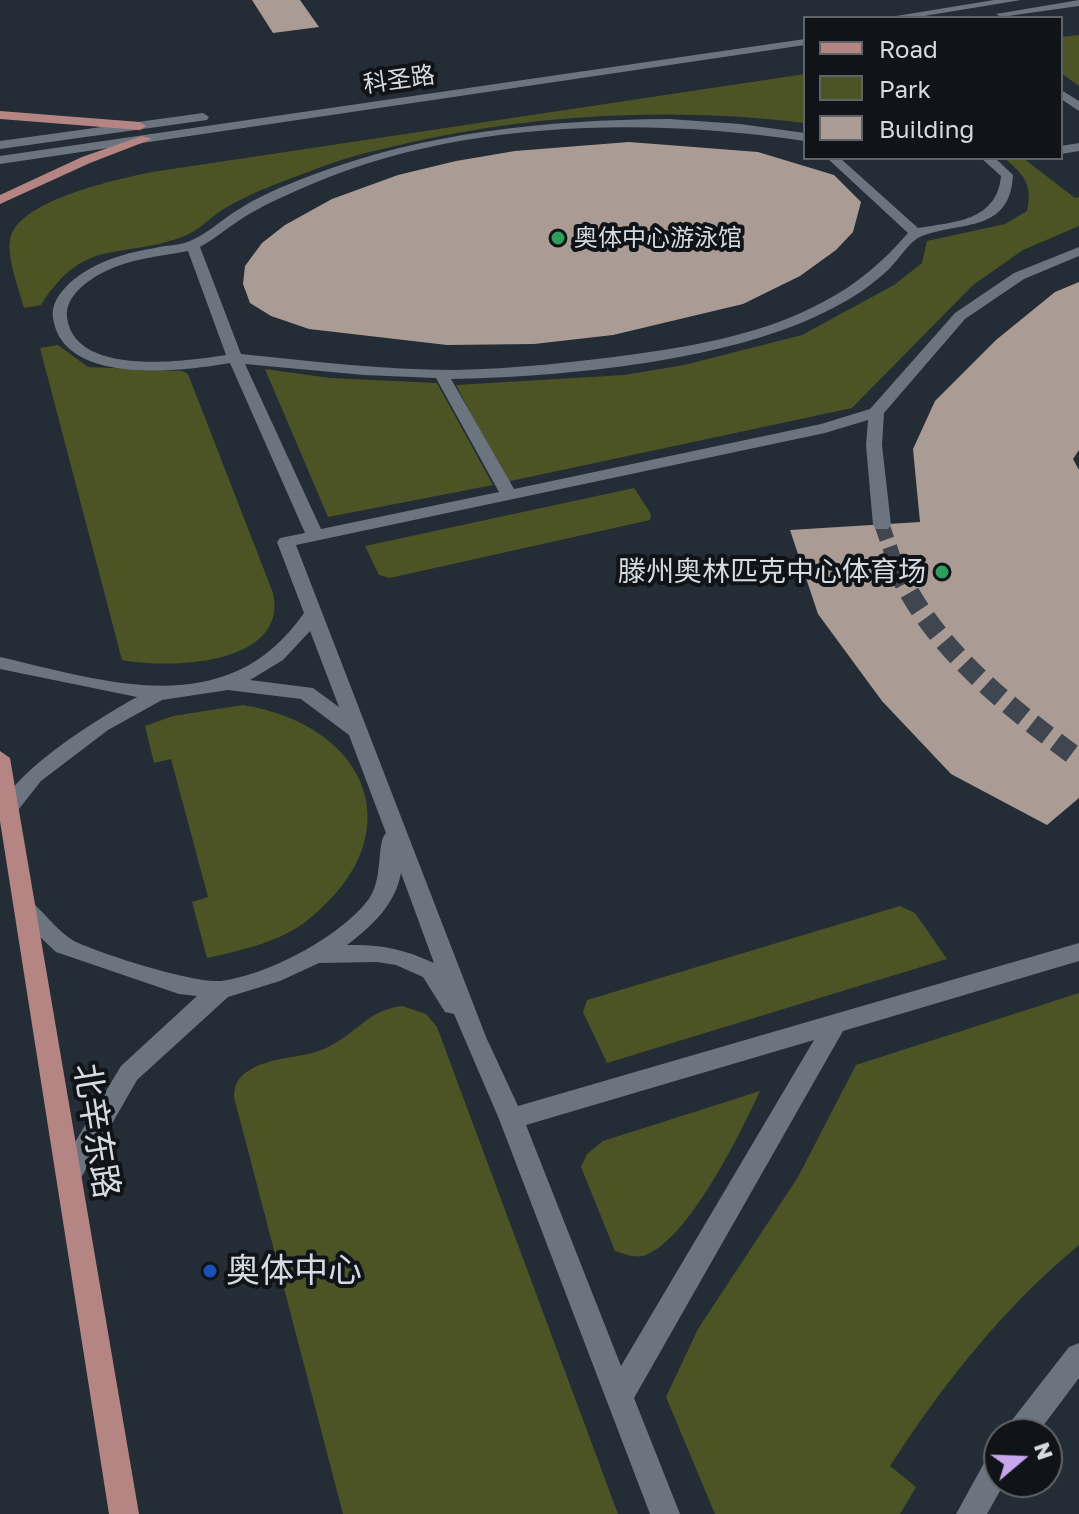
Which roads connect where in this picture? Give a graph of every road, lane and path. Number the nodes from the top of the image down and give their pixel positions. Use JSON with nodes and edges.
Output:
{"nodes":[{"id":1,"x":1016,"y":0,"type":"edge"},
{"id":2,"x":1079,"y":3,"type":"edge"},
{"id":3,"x":903,"y":16,"type":"edge"},
{"id":4,"x":985,"y":16,"type":"edge"},
{"id":5,"x":803,"y":30,"type":"edge"},
{"id":6,"x":803,"y":42,"type":"edge"},
{"id":7,"x":0,"y":115,"type":"edge"},
{"id":8,"x":140,"y":126,"type":"junction"},
{"id":9,"x":803,"y":137,"type":"edge"},
{"id":10,"x":146,"y":139,"type":"junction"},
{"id":11,"x":0,"y":145,"type":"edge"},
{"id":12,"x":0,"y":160,"type":"edge"},
{"id":13,"x":835,"y":160,"type":"edge"},
{"id":14,"x":995,"y":160,"type":"edge"},
{"id":15,"x":0,"y":200,"type":"edge"},
{"id":16,"x":915,"y":233,"type":"junction"},
{"id":17,"x":193,"y":246,"type":"junction"},
{"id":18,"x":1079,"y":251,"type":"edge"},
{"id":19,"x":235,"y":358,"type":"junction"},
{"id":20,"x":441,"y":374,"type":"junction"},
{"id":21,"x":876,"y":412,"type":"junction"},
{"id":22,"x":510,"y":496,"type":"junction"},
{"id":23,"x":882,"y":525,"type":"tunnel mouth"},
{"id":24,"x":315,"y":536,"type":"junction"},
{"id":25,"x":313,"y":613,"type":"junction"},
{"id":26,"x":0,"y":663,"type":"edge"},
{"id":27,"x":228,"y":684,"type":"junction"},
{"id":28,"x":158,"y":694,"type":"junction"},
{"id":29,"x":358,"y":731,"type":"junction"},
{"id":30,"x":0,"y":758,"type":"edge"},
{"id":31,"x":8,"y":809,"type":"junction"},
{"id":32,"x":387,"y":811,"type":"junction"},
{"id":33,"x":26,"y":910,"type":"junction"},
{"id":34,"x":1079,"y":952,"type":"edge"},
{"id":35,"x":317,"y":954,"type":"junction"},
{"id":36,"x":220,"y":990,"type":"junction"},
{"id":37,"x":834,"y":1026,"type":"junction"},
{"id":38,"x":474,"y":1037,"type":"junction"},
{"id":39,"x":511,"y":1119,"type":"junction"},
{"id":40,"x":69,"y":1175,"type":"junction"},
{"id":41,"x":1079,"y":1356,"type":"edge"},
{"id":42,"x":618,"y":1398,"type":"junction"},
{"id":43,"x":1031,"y":1418,"type":"edge"},
{"id":44,"x":983,"y":1493,"type":"edge"},
{"id":45,"x":124,"y":1514,"type":"edge"},
{"id":46,"x":665,"y":1514,"type":"edge"},
{"id":47,"x":971,"y":1514,"type":"edge"}],
"edges":[{"from":1,"to":3,"type":"street"},
{"from":2,"to":4,"type":"street"},
{"from":5,"to":8,"type":"street","name":"科圣路"},
{"from":6,"to":10,"type":"street","name":"科圣路"},
{"from":7,"to":8,"type":"main road"},
{"from":8,"to":11,"type":"street","name":"科圣路"},
{"from":9,"to":17,"type":"street"},
{"from":10,"to":12,"type":"street","name":"科圣路"},
{"from":10,"to":15,"type":"main road"},
{"from":13,"to":16,"type":"street"},
{"from":14,"to":16,"type":"street"},
{"from":16,"to":20,"type":"street"},
{"from":17,"to":19,"type":"street"},
{"from":17,"to":19,"type":"street"},
{"from":18,"to":21,"type":"street"},
{"from":19,"to":20,"type":"street"},
{"from":19,"to":24,"type":"street"},
{"from":20,"to":22,"type":"street"},
{"from":21,"to":22,"type":"street"},
{"from":21,"to":23,"type":"street"},
{"from":22,"to":24,"type":"street"},
{"from":24,"to":25,"type":"street"},
{"from":25,"to":27,"type":"street"},
{"from":25,"to":29,"type":"street"},
{"from":26,"to":28,"type":"street"},
{"from":27,"to":28,"type":"street"},
{"from":27,"to":29,"type":"street"},
{"from":28,"to":31,"type":"street"},
{"from":29,"to":32,"type":"street"},
{"from":30,"to":31,"type":"main road","name":"北辛东路"},
{"from":31,"to":33,"type":"main road","name":"北辛东路"},
{"from":32,"to":35,"type":"street"},
{"from":32,"to":38,"type":"street"},
{"from":33,"to":36,"type":"street"},
{"from":33,"to":40,"type":"main road","name":"北辛东路"},
{"from":34,"to":37,"type":"street"},
{"from":35,"to":36,"type":"street"},
{"from":35,"to":38,"type":"street"},
{"from":36,"to":40,"type":"street"},
{"from":37,"to":39,"type":"street"},
{"from":37,"to":42,"type":"street"},
{"from":38,"to":39,"type":"street"},
{"from":39,"to":42,"type":"street"},
{"from":40,"to":45,"type":"main road","name":"北辛东路"},
{"from":41,"to":43,"type":"street"},
{"from":42,"to":46,"type":"street"},
{"from":44,"to":47,"type":"street"}]}
